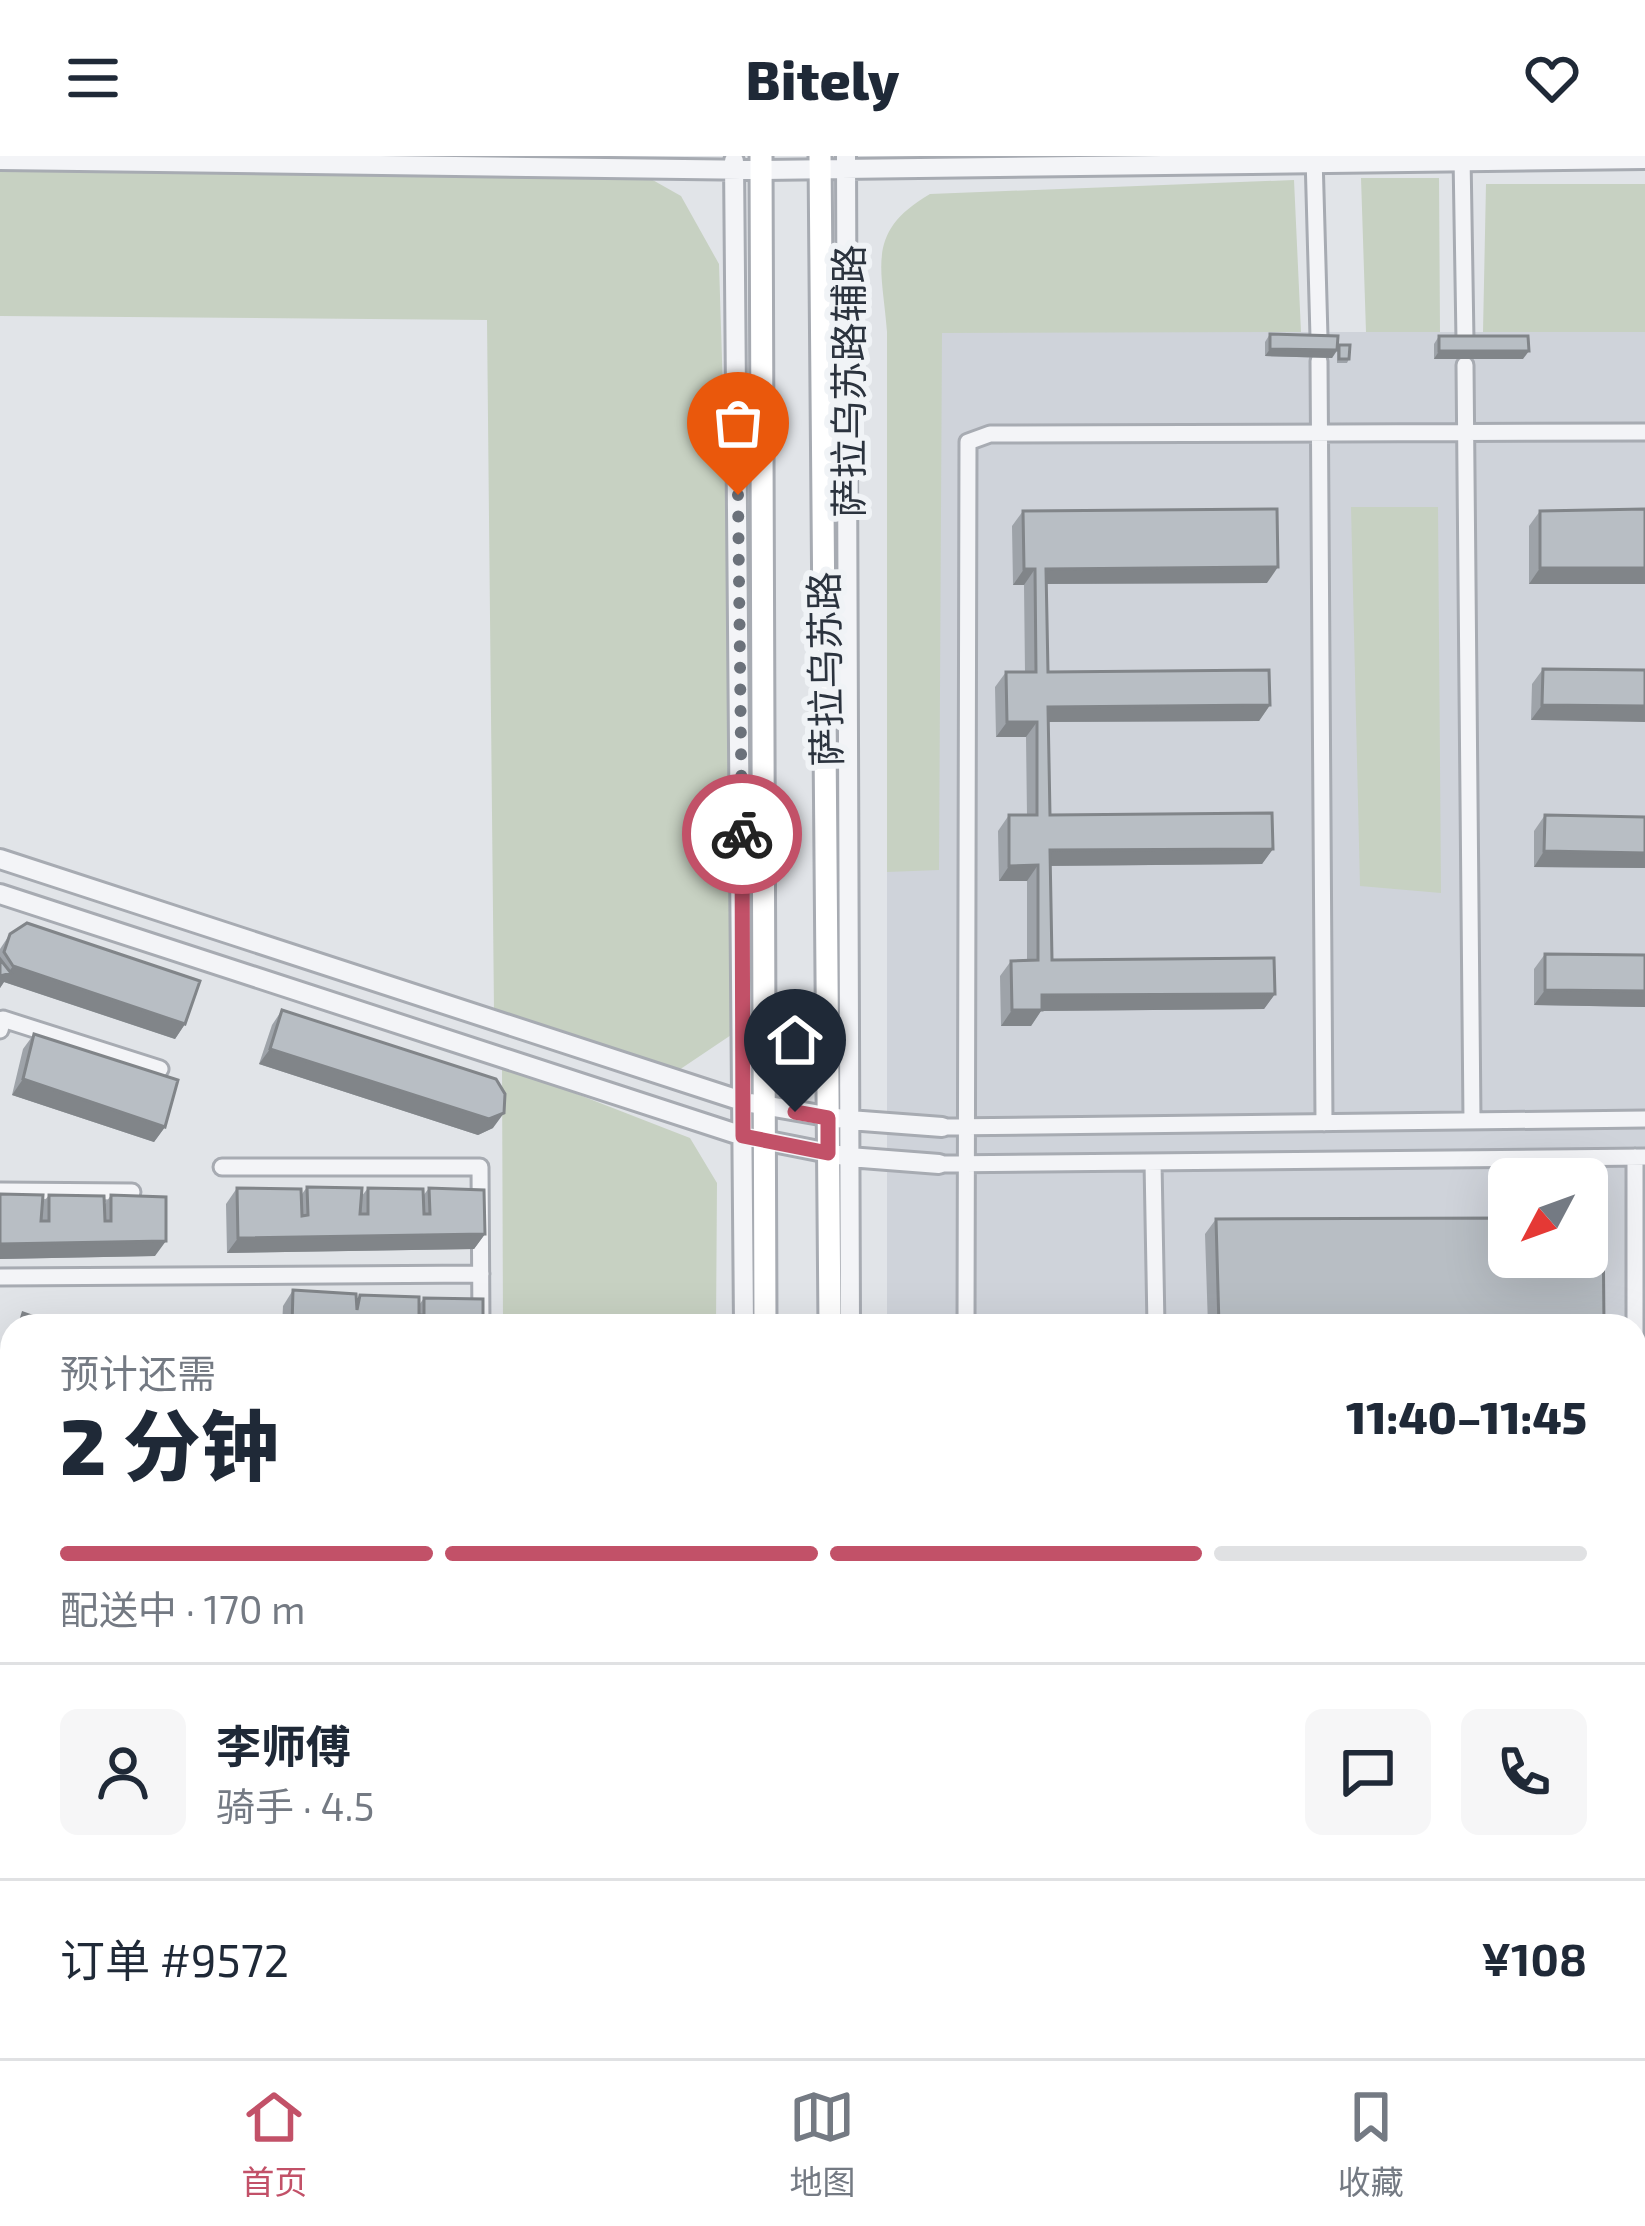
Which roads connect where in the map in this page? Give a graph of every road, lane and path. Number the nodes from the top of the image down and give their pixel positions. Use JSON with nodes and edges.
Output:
{"nodes":[{"id":1,"x":1314,"y":158,"type":"edge"},
{"id":2,"x":1462,"y":158,"type":"edge"},
{"id":3,"x":1645,"y":159,"type":"edge"},
{"id":4,"x":0,"y":160,"type":"edge"},
{"id":5,"x":820,"y":161,"type":"edge"},
{"id":6,"x":734,"y":162,"type":"edge"},
{"id":7,"x":846,"y":162,"type":"edge"},
{"id":8,"x":761,"y":163,"type":"edge"},
{"id":9,"x":1319,"y":338,"type":"edge"},
{"id":10,"x":1465,"y":340,"type":"edge"},
{"id":11,"x":1319,"y":361,"type":"edge"},
{"id":12,"x":1465,"y":364,"type":"edge"},
{"id":13,"x":1465,"y":432,"type":"junction"},
{"id":14,"x":1645,"y":432,"type":"edge"},
{"id":15,"x":1320,"y":433,"type":"junction"},
{"id":16,"x":0,"y":859,"type":"edge"},
{"id":17,"x":0,"y":894,"type":"edge"},
{"id":18,"x":0,"y":1030,"type":"edge"},
{"id":19,"x":160,"y":1069,"type":"edge"},
{"id":20,"x":753,"y":1104,"type":"junction"},
{"id":21,"x":839,"y":1119,"type":"junction"},
{"id":22,"x":1645,"y":1119,"type":"edge"},
{"id":23,"x":1472,"y":1121,"type":"junction"},
{"id":24,"x":1324,"y":1123,"type":"junction"},
{"id":25,"x":942,"y":1127,"type":"joint"},
{"id":26,"x":966,"y":1127,"type":"junction"},
{"id":27,"x":753,"y":1139,"type":"junction"},
{"id":28,"x":838,"y":1155,"type":"junction"},
{"id":29,"x":1640,"y":1157,"type":"edge"},
{"id":30,"x":1153,"y":1162,"type":"junction"},
{"id":31,"x":965,"y":1163,"type":"junction"},
{"id":32,"x":939,"y":1164,"type":"joint"},
{"id":33,"x":222,"y":1167,"type":"dead end"},
{"id":34,"x":0,"y":1191,"type":"edge"},
{"id":35,"x":132,"y":1192,"type":"edge"},
{"id":36,"x":481,"y":1274,"type":"junction"},
{"id":37,"x":0,"y":1276,"type":"edge"},
{"id":38,"x":481,"y":1314,"type":"edge"},
{"id":39,"x":745,"y":1314,"type":"edge"},
{"id":40,"x":764,"y":1314,"type":"edge"},
{"id":41,"x":831,"y":1314,"type":"edge"},
{"id":42,"x":849,"y":1314,"type":"edge"},
{"id":43,"x":966,"y":1314,"type":"edge"},
{"id":44,"x":1156,"y":1314,"type":"edge"},
{"id":45,"x":1638,"y":1314,"type":"edge"}],
"edges":[{"from":1,"to":2,"type":"street"},
{"from":1,"to":7,"type":"street"},
{"from":1,"to":9,"type":"street"},
{"from":2,"to":3,"type":"street"},
{"from":2,"to":10,"type":"street"},
{"from":4,"to":6,"type":"street"},
{"from":5,"to":7,"type":"street"},
{"from":5,"to":8,"type":"street"},
{"from":5,"to":21,"type":"main road","name":"萨拉乌苏路"},
{"from":6,"to":8,"type":"street"},
{"from":6,"to":20,"type":"street"},
{"from":7,"to":21,"type":"street","name":"萨拉乌苏路辅路"},
{"from":8,"to":20,"type":"main road","name":"萨拉乌苏路"},
{"from":11,"to":15,"type":"street"},
{"from":12,"to":13,"type":"street"},
{"from":13,"to":14,"type":"street"},
{"from":13,"to":15,"type":"street"},
{"from":13,"to":23,"type":"street"},
{"from":15,"to":24,"type":"street"},
{"from":15,"to":26,"type":"street"},
{"from":16,"to":20,"type":"street"},
{"from":17,"to":27,"type":"street"},
{"from":18,"to":19,"type":"street"},
{"from":20,"to":21,"type":"street"},
{"from":20,"to":27,"type":"main road","name":"萨拉乌苏路"},
{"from":21,"to":25,"type":"street"},
{"from":21,"to":28,"type":"main road","name":"萨拉乌苏路"},
{"from":22,"to":23,"type":"street"},
{"from":23,"to":24,"type":"street"},
{"from":24,"to":26,"type":"street"},
{"from":25,"to":26,"type":"street"},
{"from":26,"to":31,"type":"street"},
{"from":27,"to":28,"type":"street"},
{"from":27,"to":39,"type":"street"},
{"from":27,"to":40,"type":"main road","name":"萨拉乌苏路"},
{"from":28,"to":32,"type":"street"},
{"from":28,"to":41,"type":"main road","name":"萨拉乌苏路"},
{"from":28,"to":42,"type":"street"},
{"from":29,"to":30,"type":"street"},
{"from":29,"to":45,"type":"street"},
{"from":30,"to":31,"type":"street"},
{"from":30,"to":44,"type":"street"},
{"from":31,"to":32,"type":"street"},
{"from":31,"to":43,"type":"street"},
{"from":33,"to":36,"type":"street"},
{"from":34,"to":35,"type":"street"},
{"from":36,"to":37,"type":"street"},
{"from":36,"to":38,"type":"street"}]}
